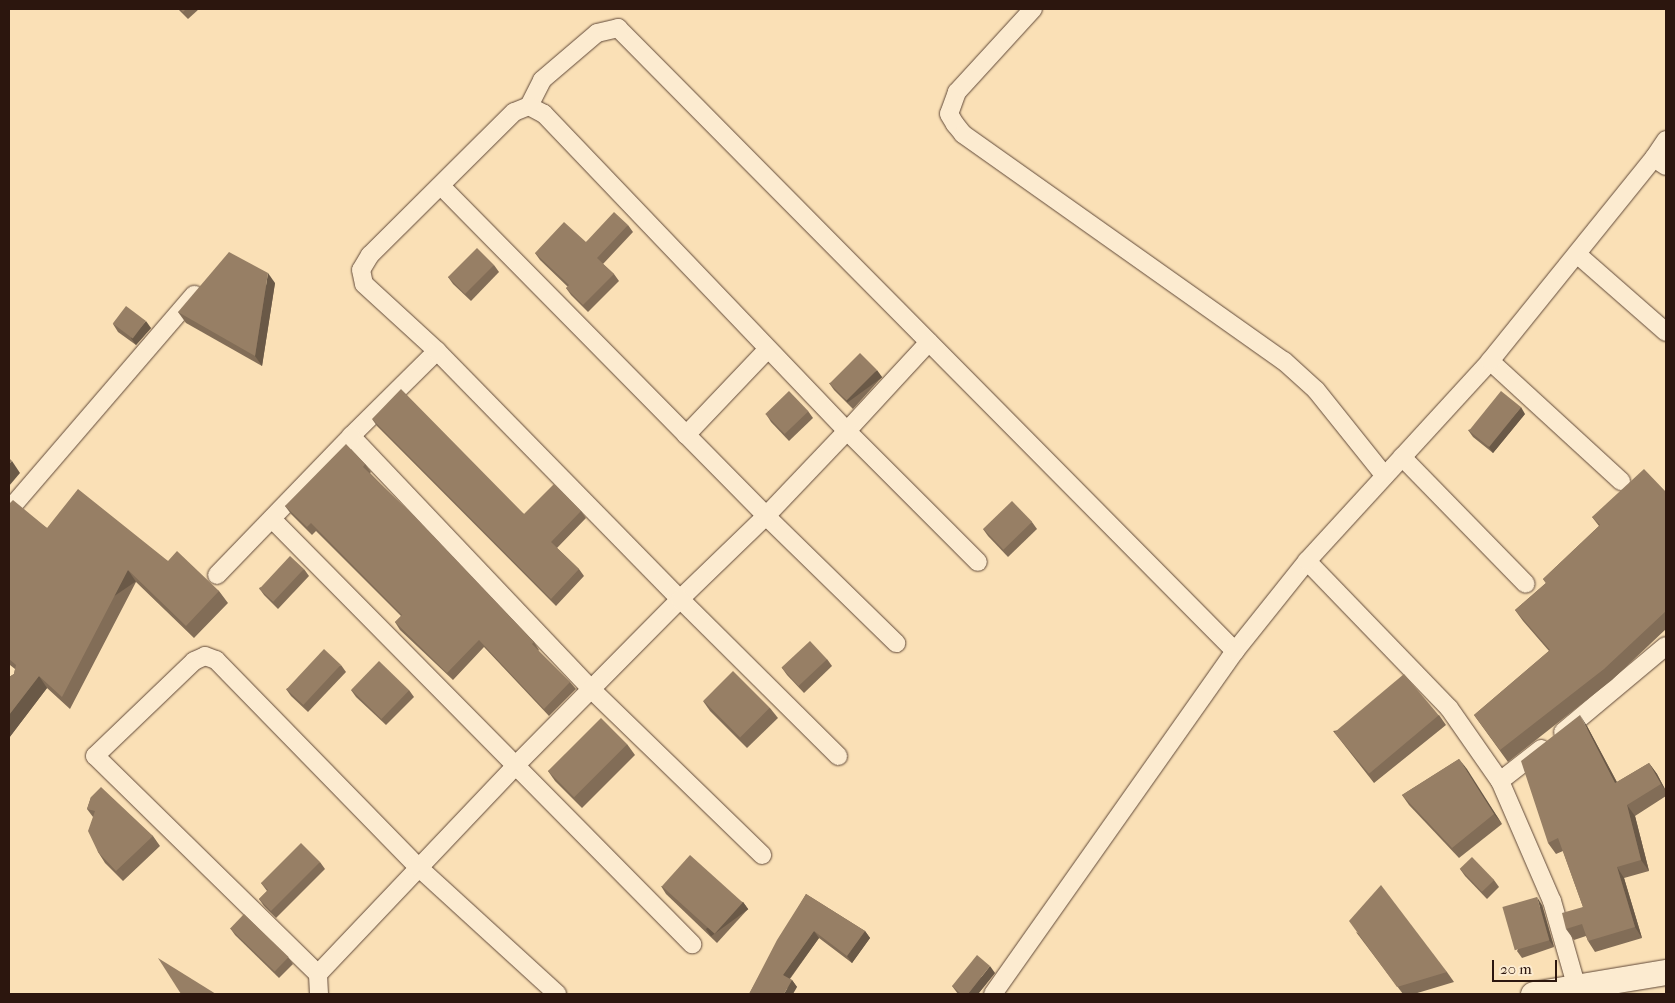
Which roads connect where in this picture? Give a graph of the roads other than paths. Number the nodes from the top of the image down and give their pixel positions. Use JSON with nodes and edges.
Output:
{"nodes":[{"id":1,"x":1033,"y":9,"type":"edge"},
{"id":2,"x":529,"y":106,"type":"junction"},
{"id":3,"x":1666,"y":140,"type":"edge"},
{"id":4,"x":1660,"y":162,"type":"edge"},
{"id":5,"x":441,"y":186,"type":"junction"},
{"id":6,"x":1578,"y":255,"type":"junction"},
{"id":7,"x":206,"y":281,"type":"edge"},
{"id":8,"x":1666,"y":332,"type":"edge"},
{"id":9,"x":928,"y":342,"type":"junction"},
{"id":10,"x":767,"y":350,"type":"junction"},
{"id":11,"x":437,"y":351,"type":"junction"},
{"id":12,"x":1490,"y":361,"type":"junction"},
{"id":13,"x":847,"y":431,"type":"junction"},
{"id":14,"x":686,"y":435,"type":"junction"},
{"id":15,"x":351,"y":436,"type":"junction"},
{"id":16,"x":1402,"y":458,"type":"junction"},
{"id":17,"x":1385,"y":476,"type":"junction"},
{"id":18,"x":1621,"y":482,"type":"dead end"},
{"id":19,"x":9,"y":510,"type":"edge"},
{"id":20,"x":766,"y":516,"type":"junction"},
{"id":21,"x":272,"y":520,"type":"junction"},
{"id":22,"x":1307,"y":561,"type":"junction"},
{"id":23,"x":978,"y":562,"type":"dead end"},
{"id":24,"x":217,"y":575,"type":"dead end"},
{"id":25,"x":1526,"y":584,"type":"dead end"},
{"id":26,"x":680,"y":599,"type":"junction"},
{"id":27,"x":896,"y":642,"type":"dead end"},
{"id":28,"x":1666,"y":646,"type":"edge"},
{"id":29,"x":1235,"y":651,"type":"junction"},
{"id":30,"x":592,"y":690,"type":"junction"},
{"id":31,"x":838,"y":756,"type":"dead end"},
{"id":32,"x":516,"y":765,"type":"junction"},
{"id":33,"x":1500,"y":782,"type":"junction"},
{"id":34,"x":762,"y":856,"type":"dead end"},
{"id":35,"x":417,"y":866,"type":"junction"},
{"id":36,"x":692,"y":944,"type":"dead end"},
{"id":37,"x":1666,"y":972,"type":"edge"},
{"id":38,"x":318,"y":974,"type":"junction"},
{"id":39,"x":1577,"y":988,"type":"junction"},
{"id":40,"x":319,"y":994,"type":"edge"},
{"id":41,"x":557,"y":994,"type":"edge"},
{"id":42,"x":993,"y":994,"type":"edge"},
{"id":43,"x":1533,"y":994,"type":"edge"}],
"edges":[{"from":1,"to":17,"type":"street"},
{"from":2,"to":5,"type":"street"},
{"from":2,"to":9,"type":"street"},
{"from":2,"to":10,"type":"street"},
{"from":3,"to":4,"type":"street"},
{"from":4,"to":6,"type":"street"},
{"from":5,"to":11,"type":"street"},
{"from":5,"to":14,"type":"street"},
{"from":6,"to":8,"type":"street"},
{"from":6,"to":12,"type":"street"},
{"from":7,"to":19,"type":"street"},
{"from":9,"to":13,"type":"street"},
{"from":9,"to":29,"type":"street"},
{"from":10,"to":13,"type":"street"},
{"from":10,"to":14,"type":"street"},
{"from":11,"to":15,"type":"street"},
{"from":11,"to":26,"type":"street"},
{"from":12,"to":16,"type":"street"},
{"from":12,"to":18,"type":"street"},
{"from":13,"to":20,"type":"street"},
{"from":13,"to":23,"type":"street"},
{"from":14,"to":20,"type":"street"},
{"from":15,"to":21,"type":"street"},
{"from":15,"to":30,"type":"street"},
{"from":16,"to":17,"type":"street"},
{"from":16,"to":25,"type":"street"},
{"from":17,"to":22,"type":"street"},
{"from":20,"to":26,"type":"street"},
{"from":20,"to":27,"type":"street"},
{"from":21,"to":24,"type":"street"},
{"from":21,"to":32,"type":"street"},
{"from":22,"to":29,"type":"street"},
{"from":22,"to":33,"type":"street"},
{"from":26,"to":30,"type":"street"},
{"from":26,"to":31,"type":"street"},
{"from":28,"to":33,"type":"street"},
{"from":29,"to":42,"type":"street"},
{"from":30,"to":32,"type":"street"},
{"from":30,"to":34,"type":"street"},
{"from":32,"to":35,"type":"street"},
{"from":32,"to":36,"type":"street"},
{"from":33,"to":39,"type":"street"},
{"from":35,"to":38,"type":"street"},
{"from":35,"to":38,"type":"street"},
{"from":35,"to":41,"type":"street"},
{"from":37,"to":39,"type":"main road"},
{"from":38,"to":40,"type":"street"},
{"from":39,"to":43,"type":"main road"}]}
